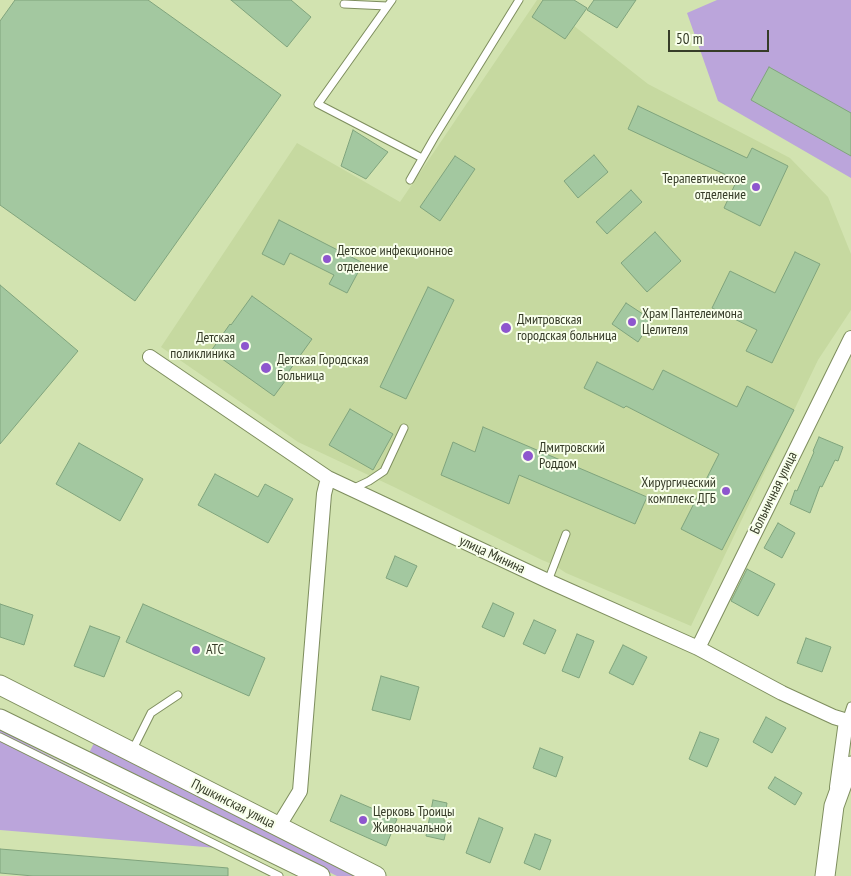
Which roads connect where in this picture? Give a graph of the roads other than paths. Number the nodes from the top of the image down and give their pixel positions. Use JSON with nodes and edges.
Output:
{"nodes":[{"id":1,"x":519,"y":0,"type":"edge"},
{"id":2,"x":390,"y":3,"type":"edge"},
{"id":3,"x":344,"y":4,"type":"dead end"},
{"id":4,"x":422,"y":158,"type":"junction"},
{"id":5,"x":410,"y":180,"type":"dead end"},
{"id":6,"x":851,"y":338,"type":"edge"},
{"id":7,"x":150,"y":357,"type":"dead end"},
{"id":8,"x":404,"y":428,"type":"dead end"},
{"id":9,"x":328,"y":478,"type":"junction"},
{"id":10,"x":352,"y":489,"type":"junction"},
{"id":11,"x":566,"y":534,"type":"dead end"},
{"id":12,"x":548,"y":581,"type":"junction"},
{"id":13,"x":698,"y":648,"type":"junction"},
{"id":14,"x":0,"y":685,"type":"edge"},
{"id":15,"x":178,"y":695,"type":"dead end"},
{"id":16,"x":851,"y":706,"type":"edge"},
{"id":17,"x":0,"y":719,"type":"edge"},
{"id":18,"x":848,"y":722,"type":"edge"},
{"id":19,"x":90,"y":731,"type":"junction"},
{"id":20,"x":0,"y":737,"type":"edge"},
{"id":21,"x":132,"y":751,"type":"junction"},
{"id":22,"x":76,"y":756,"type":"junction"},
{"id":23,"x":851,"y":766,"type":"edge"},
{"id":24,"x":834,"y":806,"type":"junction"},
{"id":25,"x":278,"y":827,"type":"junction"},
{"id":26,"x":279,"y":876,"type":"edge"},
{"id":27,"x":320,"y":876,"type":"edge"},
{"id":28,"x":376,"y":876,"type":"edge"},
{"id":29,"x":825,"y":876,"type":"edge"}],
"edges":[{"from":1,"to":4,"type":"lane"},
{"from":2,"to":3,"type":"lane"},
{"from":2,"to":4,"type":"lane"},
{"from":4,"to":5,"type":"lane"},
{"from":6,"to":13,"type":"street","name":"Больничная улица"},
{"from":7,"to":9,"type":"street","name":"улица Минина"},
{"from":8,"to":10,"type":"lane"},
{"from":9,"to":10,"type":"street","name":"улица Минина"},
{"from":9,"to":25,"type":"street"},
{"from":10,"to":12,"type":"street","name":"улица Минина"},
{"from":11,"to":12,"type":"lane"},
{"from":12,"to":13,"type":"street","name":"улица Минина"},
{"from":13,"to":18,"type":"street","name":"улица Минина"},
{"from":14,"to":19,"type":"main road","name":"Пушкинская улица"},
{"from":15,"to":21,"type":"lane"},
{"from":16,"to":18,"type":"lane"},
{"from":17,"to":22,"type":"main road","name":"Пушкинская улица"},
{"from":18,"to":24,"type":"street"},
{"from":19,"to":21,"type":"main road","name":"Пушкинская улица"},
{"from":19,"to":22,"type":"main road"},
{"from":20,"to":26,"type":"lane"},
{"from":21,"to":25,"type":"main road","name":"Пушкинская улица"},
{"from":22,"to":27,"type":"main road","name":"Пушкинская улица"},
{"from":23,"to":24,"type":"main road"},
{"from":24,"to":29,"type":"main road"},
{"from":25,"to":28,"type":"main road","name":"Пушкинская улица"}]}
